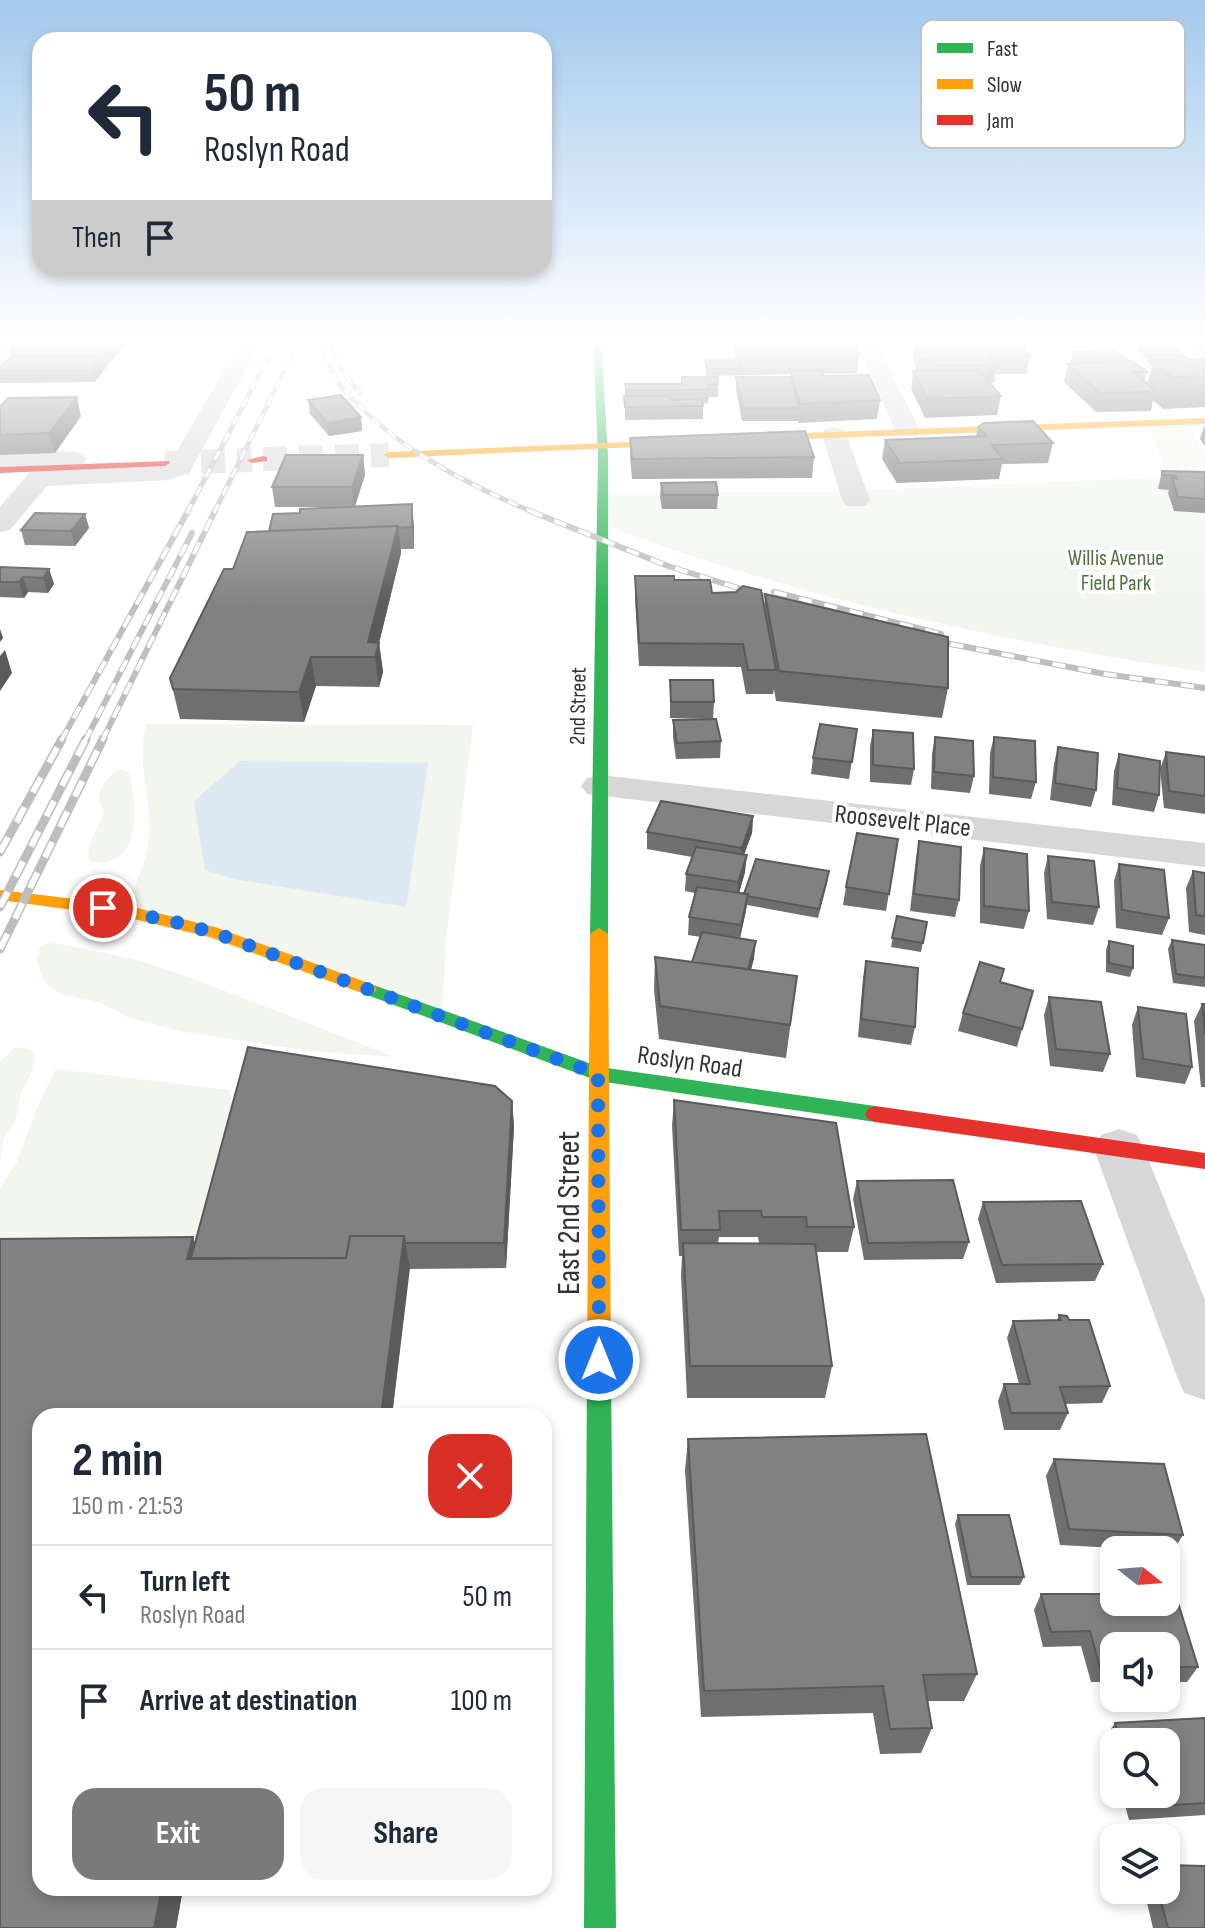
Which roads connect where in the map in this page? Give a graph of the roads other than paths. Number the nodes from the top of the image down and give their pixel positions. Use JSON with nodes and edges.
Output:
{"nodes":[{"id":1,"x":197,"y":427,"type":"edge"},
{"id":2,"x":602,"y":427,"type":"edge"},
{"id":3,"x":906,"y":427,"type":"edge"},
{"id":4,"x":1028,"y":427,"type":"edge"},
{"id":5,"x":908,"y":431,"type":"junction"},
{"id":6,"x":834,"y":434,"type":"junction"},
{"id":7,"x":724,"y":439,"type":"edge"},
{"id":8,"x":644,"y":444,"type":"edge"},
{"id":9,"x":603,"y":447,"type":"junction"},
{"id":10,"x":389,"y":455,"type":"tunnel mouth"},
{"id":11,"x":178,"y":458,"type":"junction"},
{"id":12,"x":0,"y":462,"type":"edge"},
{"id":13,"x":0,"y":470,"type":"edge"},
{"id":14,"x":856,"y":500,"type":"dead end"},
{"id":15,"x":0,"y":524,"type":"edge"},
{"id":16,"x":600,"y":786,"type":"junction"},
{"id":17,"x":1205,"y":855,"type":"edge"},
{"id":18,"x":0,"y":895,"type":"edge"},
{"id":19,"x":598,"y":1074,"type":"junction"},
{"id":20,"x":1119,"y":1149,"type":"junction"},
{"id":21,"x":1205,"y":1161,"type":"edge"},
{"id":22,"x":1205,"y":1374,"type":"edge"},
{"id":23,"x":600,"y":1928,"type":"edge"}],
"edges":[{"from":1,"to":11,"type":"street"},
{"from":2,"to":9,"type":"main road","name":"2nd Street"},
{"from":3,"to":5,"type":"street"},
{"from":4,"to":5,"type":"main road"},
{"from":5,"to":6,"type":"main road"},
{"from":6,"to":7,"type":"main road"},
{"from":6,"to":14,"type":"street"},
{"from":8,"to":9,"type":"main road"},
{"from":9,"to":10,"type":"main road"},
{"from":9,"to":16,"type":"main road","name":"2nd Street"},
{"from":11,"to":12,"type":"street"},
{"from":11,"to":13,"type":"main road"},
{"from":11,"to":15,"type":"street"},
{"from":16,"to":17,"type":"street","name":"Roosevelt Place"},
{"from":16,"to":19,"type":"main road","name":"2nd Street"},
{"from":18,"to":19,"type":"main road","name":"Roslyn Road"},
{"from":19,"to":20,"type":"main road","name":"Roslyn Road"},
{"from":19,"to":23,"type":"main road","name":"East 2nd Street"},
{"from":20,"to":21,"type":"main road","name":"Roslyn Road"},
{"from":20,"to":22,"type":"street"}]}
